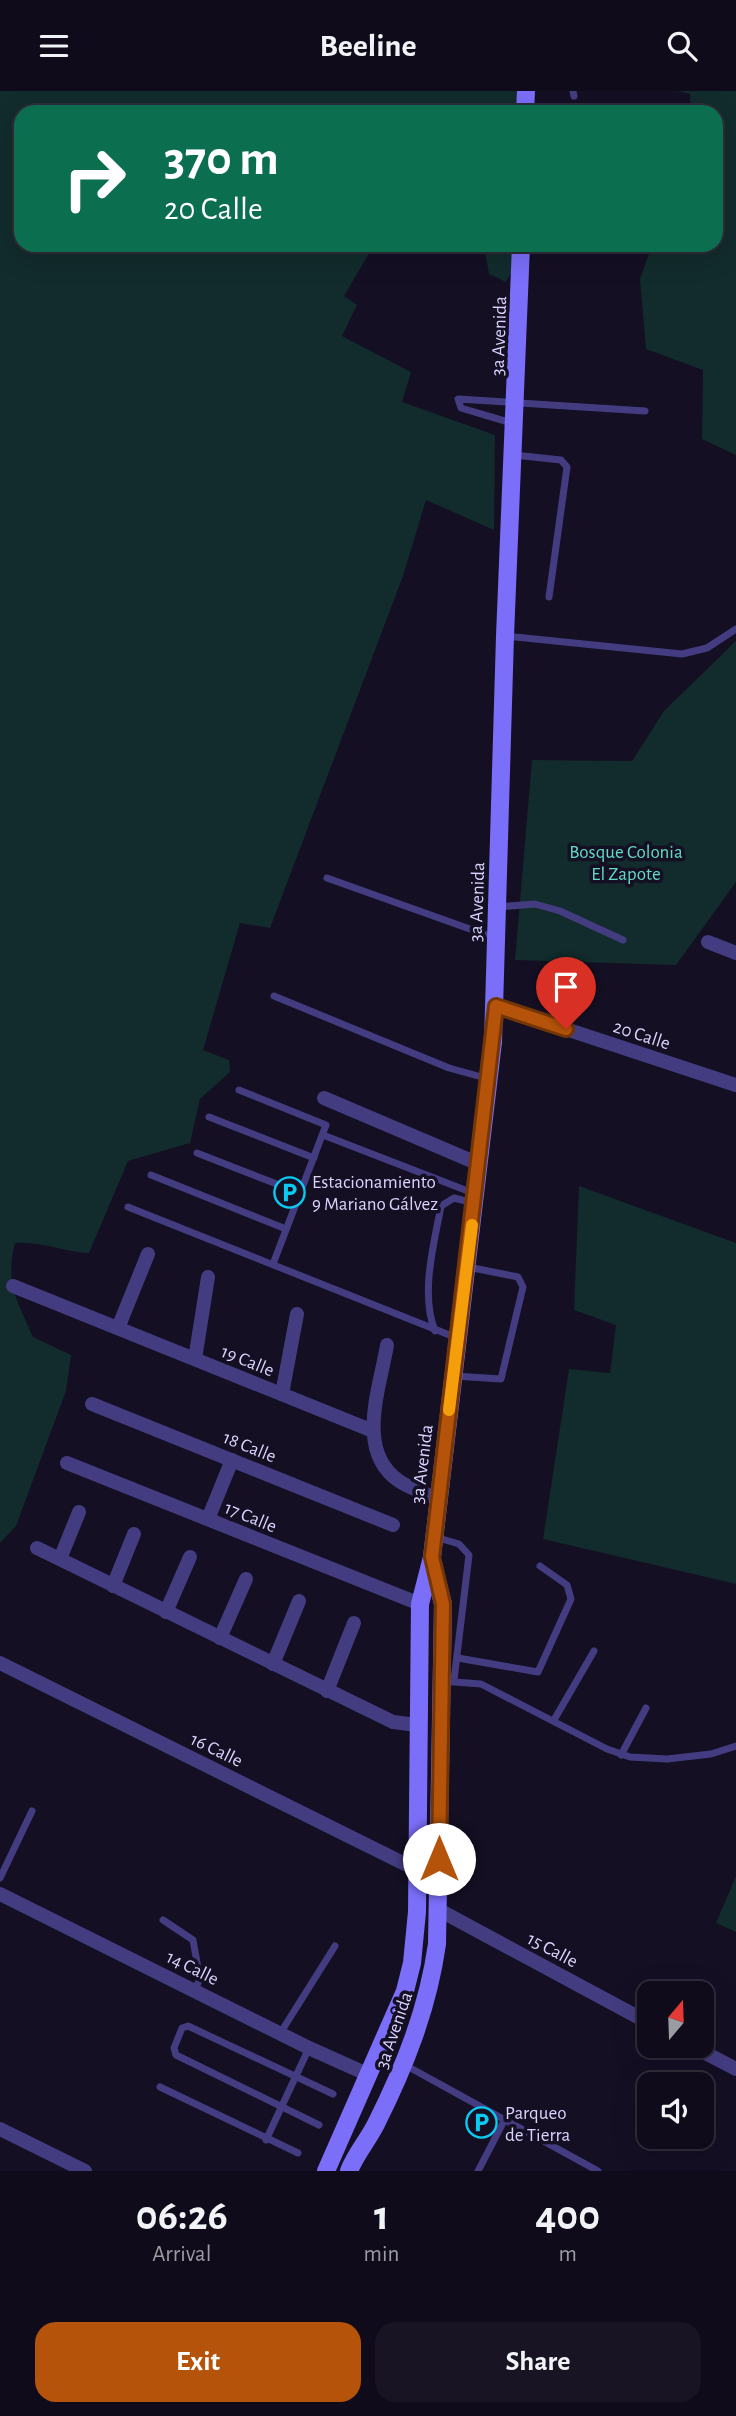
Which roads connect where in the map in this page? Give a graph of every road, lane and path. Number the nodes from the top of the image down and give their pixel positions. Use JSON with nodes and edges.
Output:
{"nodes":[{"id":1,"x":521,"y":252,"type":"edge"},
{"id":2,"x":516,"y":402,"type":"junction"},
{"id":3,"x":645,"y":411,"type":"dead end"},
{"id":4,"x":515,"y":424,"type":"junction"},
{"id":5,"x":513,"y":455,"type":"junction"},
{"id":6,"x":550,"y":597,"type":"dead end"},
{"id":7,"x":736,"y":629,"type":"edge"},
{"id":8,"x":505,"y":636,"type":"junction"},
{"id":9,"x":327,"y":878,"type":"dead end"},
{"id":10,"x":496,"y":907,"type":"junction"},
{"id":11,"x":495,"y":938,"type":"junction"},
{"id":12,"x":623,"y":940,"type":"dead end"},
{"id":13,"x":708,"y":942,"type":"dead end"},
{"id":14,"x":736,"y":953,"type":"edge"},
{"id":15,"x":274,"y":996,"type":"dead end"},
{"id":16,"x":496,"y":1006,"type":"junction"},
{"id":17,"x":489,"y":1079,"type":"junction"},
{"id":18,"x":736,"y":1085,"type":"edge"},
{"id":19,"x":239,"y":1090,"type":"dead end"},
{"id":20,"x":324,"y":1098,"type":"dead end"},
{"id":21,"x":209,"y":1117,"type":"dead end"},
{"id":22,"x":323,"y":1136,"type":"junction"},
{"id":23,"x":197,"y":1153,"type":"dead end"},
{"id":24,"x":314,"y":1158,"type":"junction"},
{"id":25,"x":479,"y":1164,"type":"junction"},
{"id":26,"x":151,"y":1175,"type":"dead end"},
{"id":27,"x":300,"y":1193,"type":"junction"},
{"id":28,"x":475,"y":1199,"type":"junction"},
{"id":29,"x":128,"y":1207,"type":"dead end"},
{"id":30,"x":286,"y":1229,"type":"junction"},
{"id":31,"x":148,"y":1254,"type":"dead end"},
{"id":32,"x":272,"y":1264,"type":"junction"},
{"id":33,"x":467,"y":1267,"type":"junction"},
{"id":34,"x":208,"y":1277,"type":"dead end"},
{"id":35,"x":13,"y":1286,"type":"dead end"},
{"id":36,"x":296,"y":1314,"type":"dead end"},
{"id":37,"x":118,"y":1328,"type":"junction"},
{"id":38,"x":435,"y":1331,"type":"junction"},
{"id":39,"x":457,"y":1338,"type":"junction"},
{"id":40,"x":387,"y":1345,"type":"dead end"},
{"id":41,"x":195,"y":1359,"type":"junction"},
{"id":42,"x":453,"y":1376,"type":"junction"},
{"id":43,"x":282,"y":1394,"type":"junction"},
{"id":44,"x":92,"y":1403,"type":"dead end"},
{"id":45,"x":373,"y":1430,"type":"junction"},
{"id":46,"x":232,"y":1460,"type":"junction"},
{"id":47,"x":67,"y":1463,"type":"dead end"},
{"id":48,"x":438,"y":1499,"type":"junction"},
{"id":49,"x":79,"y":1512,"type":"dead end"},
{"id":50,"x":208,"y":1520,"type":"junction"},
{"id":51,"x":393,"y":1525,"type":"dead end"},
{"id":52,"x":134,"y":1534,"type":"dead end"},
{"id":53,"x":434,"y":1537,"type":"junction"},
{"id":54,"x":37,"y":1548,"type":"dead end"},
{"id":55,"x":190,"y":1557,"type":"dead end"},
{"id":56,"x":432,"y":1557,"type":"junction"},
{"id":57,"x":60,"y":1559,"type":"junction"},
{"id":58,"x":540,"y":1566,"type":"dead end"},
{"id":59,"x":246,"y":1579,"type":"dead end"},
{"id":60,"x":113,"y":1585,"type":"junction"},
{"id":61,"x":299,"y":1601,"type":"dead end"},
{"id":62,"x":420,"y":1604,"type":"junction"},
{"id":63,"x":166,"y":1612,"type":"junction"},
{"id":64,"x":354,"y":1623,"type":"dead end"},
{"id":65,"x":220,"y":1638,"type":"junction"},
{"id":66,"x":594,"y":1651,"type":"dead end"},
{"id":67,"x":458,"y":1658,"type":"junction"},
{"id":68,"x":0,"y":1663,"type":"edge"},
{"id":69,"x":273,"y":1664,"type":"junction"},
{"id":70,"x":447,"y":1680,"type":"junction"},
{"id":71,"x":327,"y":1691,"type":"junction"},
{"id":72,"x":646,"y":1708,"type":"dead end"},
{"id":73,"x":554,"y":1720,"type":"junction"},
{"id":74,"x":417,"y":1725,"type":"junction"},
{"id":75,"x":736,"y":1746,"type":"edge"},
{"id":76,"x":621,"y":1755,"type":"junction"},
{"id":77,"x":32,"y":1811,"type":"dead end"},
{"id":78,"x":417,"y":1870,"type":"junction"},
{"id":79,"x":0,"y":1878,"type":"edge"},
{"id":80,"x":0,"y":1894,"type":"edge"},
{"id":81,"x":439,"y":1910,"type":"junction"},
{"id":82,"x":163,"y":1920,"type":"dead end"},
{"id":83,"x":335,"y":1945,"type":"dead end"},
{"id":84,"x":195,"y":1989,"type":"junction"},
{"id":85,"x":637,"y":2017,"type":"edge"},
{"id":86,"x":281,"y":2032,"type":"junction"},
{"id":87,"x":309,"y":2048,"type":"junction"},
{"id":88,"x":714,"y":2058,"type":"edge"},
{"id":89,"x":405,"y":2065,"type":"junction"},
{"id":90,"x":736,"y":2069,"type":"edge"},
{"id":91,"x":369,"y":2075,"type":"junction"},
{"id":92,"x":296,"y":2076,"type":"junction"},
{"id":93,"x":160,"y":2087,"type":"dead end"},
{"id":94,"x":333,"y":2094,"type":"dead end"},
{"id":95,"x":282,"y":2107,"type":"junction"},
{"id":96,"x":504,"y":2121,"type":"junction"},
{"id":97,"x":319,"y":2125,"type":"dead end"},
{"id":98,"x":0,"y":2129,"type":"edge"},
{"id":99,"x":266,"y":2140,"type":"junction"},
{"id":100,"x":298,"y":2153,"type":"dead end"},
{"id":101,"x":350,"y":2169,"type":"edge"},
{"id":102,"x":85,"y":2171,"type":"edge"},
{"id":103,"x":326,"y":2171,"type":"edge"},
{"id":104,"x":478,"y":2171,"type":"edge"},
{"id":105,"x":597,"y":2171,"type":"edge"}],
"edges":[{"from":1,"to":2,"type":"street","name":"3a Avenida"},
{"from":2,"to":3,"type":"lane"},
{"from":2,"to":4,"type":"street","name":"3a Avenida"},
{"from":2,"to":4,"type":"lane"},
{"from":4,"to":5,"type":"street","name":"3a Avenida"},
{"from":5,"to":6,"type":"lane"},
{"from":5,"to":8,"type":"street","name":"3a Avenida"},
{"from":7,"to":8,"type":"lane"},
{"from":8,"to":10,"type":"street","name":"3a Avenida"},
{"from":9,"to":11,"type":"lane"},
{"from":10,"to":11,"type":"street","name":"3a Avenida"},
{"from":10,"to":12,"type":"lane"},
{"from":11,"to":16,"type":"street","name":"3a Avenida"},
{"from":13,"to":14,"type":"street"},
{"from":15,"to":17,"type":"lane"},
{"from":16,"to":17,"type":"street","name":"3a Avenida"},
{"from":16,"to":18,"type":"street","name":"20 Calle"},
{"from":17,"to":25,"type":"street","name":"3a Avenida"},
{"from":19,"to":22,"type":"lane"},
{"from":20,"to":25,"type":"street"},
{"from":21,"to":24,"type":"lane"},
{"from":22,"to":24,"type":"lane"},
{"from":22,"to":28,"type":"lane"},
{"from":23,"to":27,"type":"lane"},
{"from":24,"to":27,"type":"lane"},
{"from":25,"to":28,"type":"street","name":"3a Avenida"},
{"from":26,"to":30,"type":"lane"},
{"from":27,"to":30,"type":"lane"},
{"from":28,"to":33,"type":"street","name":"3a Avenida"},
{"from":28,"to":38,"type":"lane"},
{"from":29,"to":32,"type":"lane"},
{"from":30,"to":32,"type":"lane"},
{"from":31,"to":37,"type":"street"},
{"from":32,"to":38,"type":"lane"},
{"from":33,"to":39,"type":"street","name":"3a Avenida"},
{"from":33,"to":42,"type":"lane"},
{"from":34,"to":41,"type":"street"},
{"from":35,"to":37,"type":"street","name":"19 Calle"},
{"from":36,"to":43,"type":"street"},
{"from":37,"to":41,"type":"street","name":"19 Calle"},
{"from":38,"to":39,"type":"lane"},
{"from":39,"to":42,"type":"street","name":"3a Avenida"},
{"from":40,"to":45,"type":"street"},
{"from":41,"to":43,"type":"street","name":"19 Calle"},
{"from":42,"to":48,"type":"street","name":"3a Avenida"},
{"from":43,"to":45,"type":"street","name":"19 Calle"},
{"from":44,"to":46,"type":"street","name":"18 Calle"},
{"from":45,"to":48,"type":"street"},
{"from":46,"to":50,"type":"street"},
{"from":46,"to":51,"type":"street","name":"18 Calle"},
{"from":47,"to":50,"type":"street","name":"17 Calle"},
{"from":48,"to":53,"type":"street","name":"3a Avenida"},
{"from":49,"to":57,"type":"street"},
{"from":50,"to":62,"type":"street","name":"17 Calle"},
{"from":52,"to":60,"type":"street"},
{"from":53,"to":56,"type":"street","name":"3a Avenida"},
{"from":53,"to":67,"type":"lane"},
{"from":54,"to":57,"type":"street"},
{"from":55,"to":63,"type":"street"},
{"from":56,"to":62,"type":"street","name":"3a Avenida"},
{"from":56,"to":70,"type":"street","name":"3a Avenida"},
{"from":57,"to":60,"type":"street"},
{"from":58,"to":67,"type":"lane"},
{"from":59,"to":65,"type":"street"},
{"from":60,"to":63,"type":"street"},
{"from":61,"to":69,"type":"street"},
{"from":62,"to":74,"type":"street","name":"3a Avenida"},
{"from":63,"to":65,"type":"street"},
{"from":64,"to":71,"type":"street"},
{"from":65,"to":69,"type":"street"},
{"from":66,"to":73,"type":"lane"},
{"from":67,"to":70,"type":"lane"},
{"from":68,"to":78,"type":"street","name":"16 Calle"},
{"from":69,"to":71,"type":"street"},
{"from":70,"to":73,"type":"lane"},
{"from":70,"to":81,"type":"street","name":"3a Avenida"},
{"from":71,"to":74,"type":"street"},
{"from":72,"to":76,"type":"lane"},
{"from":73,"to":76,"type":"lane"},
{"from":74,"to":78,"type":"street","name":"3a Avenida"},
{"from":75,"to":76,"type":"lane"},
{"from":77,"to":79,"type":"lane"},
{"from":78,"to":91,"type":"street","name":"3a Avenida"},
{"from":80,"to":84,"type":"street","name":"14 Calle"},
{"from":81,"to":85,"type":"street","name":"15 Calle"},
{"from":81,"to":89,"type":"street","name":"3a Avenida"},
{"from":82,"to":84,"type":"lane"},
{"from":83,"to":86,"type":"lane"},
{"from":84,"to":86,"type":"street","name":"14 Calle"},
{"from":86,"to":87,"type":"street","name":"14 Calle"},
{"from":87,"to":91,"type":"street","name":"14 Calle"},
{"from":87,"to":92,"type":"lane"},
{"from":88,"to":90,"type":"street"},
{"from":89,"to":96,"type":"lane"},
{"from":89,"to":101,"type":"street","name":"3a Avenida"},
{"from":91,"to":101,"type":"street"},
{"from":91,"to":103,"type":"street","name":"3a Avenida"},
{"from":92,"to":94,"type":"lane"},
{"from":92,"to":95,"type":"lane"},
{"from":92,"to":95,"type":"lane"},
{"from":93,"to":99,"type":"lane"},
{"from":95,"to":97,"type":"lane"},
{"from":95,"to":99,"type":"lane"},
{"from":96,"to":104,"type":"lane"},
{"from":96,"to":105,"type":"lane"},
{"from":98,"to":102,"type":"street"},
{"from":99,"to":100,"type":"lane"}]}
